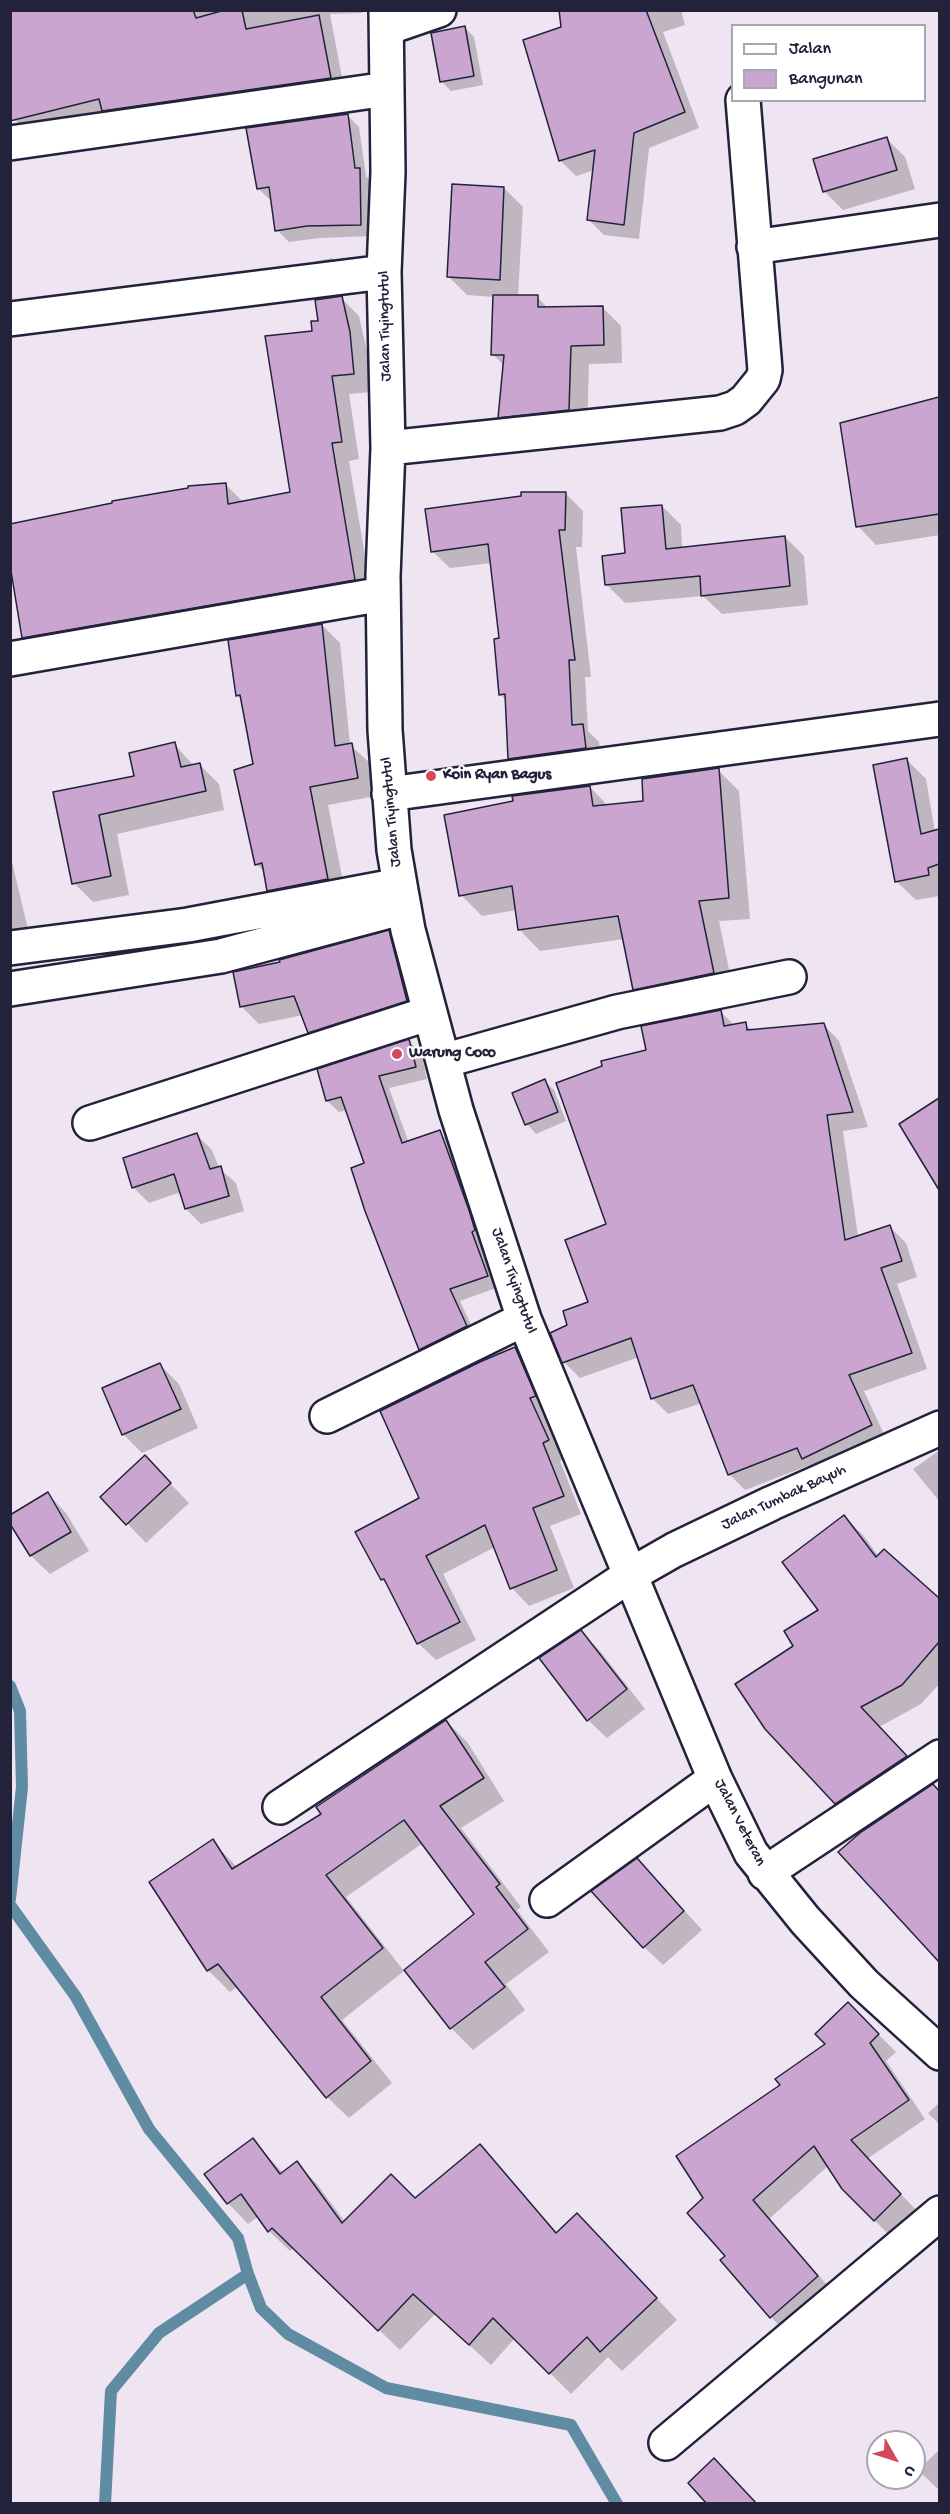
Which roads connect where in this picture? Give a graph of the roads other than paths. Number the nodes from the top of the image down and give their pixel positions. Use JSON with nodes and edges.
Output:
{"nodes":[{"id":1,"x":439,"y":10,"type":"edge"},
{"id":2,"x":387,"y":19,"type":"edge"},
{"id":3,"x":387,"y":89,"type":"junction"},
{"id":4,"x":743,"y":102,"type":"edge"},
{"id":5,"x":10,"y":143,"type":"edge"},
{"id":6,"x":939,"y":220,"type":"edge"},
{"id":7,"x":754,"y":247,"type":"junction"},
{"id":8,"x":384,"y":272,"type":"junction"},
{"id":9,"x":10,"y":319,"type":"edge"},
{"id":10,"x":388,"y":448,"type":"junction"},
{"id":11,"x":383,"y":594,"type":"junction"},
{"id":12,"x":10,"y":659,"type":"edge"},
{"id":13,"x":939,"y":719,"type":"edge"},
{"id":14,"x":389,"y":794,"type":"junction"},
{"id":15,"x":402,"y":896,"type":"junction"},
{"id":16,"x":10,"y":948,"type":"edge"},
{"id":17,"x":789,"y":977,"type":"dead end"},
{"id":18,"x":10,"y":989,"type":"edge"},
{"id":19,"x":430,"y":1013,"type":"junction"},
{"id":20,"x":443,"y":1061,"type":"junction"},
{"id":21,"x":90,"y":1123,"type":"dead end"},
{"id":22,"x":524,"y":1319,"type":"junction"},
{"id":23,"x":327,"y":1416,"type":"dead end"},
{"id":24,"x":939,"y":1428,"type":"edge"},
{"id":25,"x":632,"y":1574,"type":"junction"},
{"id":26,"x":939,"y":1757,"type":"edge"},
{"id":27,"x":715,"y":1779,"type":"junction"},
{"id":28,"x":280,"y":1807,"type":"dead end"},
{"id":29,"x":765,"y":1873,"type":"junction"},
{"id":30,"x":547,"y":1900,"type":"dead end"},
{"id":31,"x":939,"y":2053,"type":"edge"},
{"id":32,"x":939,"y":2213,"type":"edge"},
{"id":33,"x":666,"y":2443,"type":"dead end"}],
"edges":[{"from":1,"to":2,"type":"street"},
{"from":2,"to":3,"type":"street","name":"Jalan Tiyingtutul"},
{"from":3,"to":5,"type":"street"},
{"from":3,"to":8,"type":"street","name":"Jalan Tiyingtutul"},
{"from":4,"to":7,"type":"street"},
{"from":6,"to":7,"type":"street"},
{"from":7,"to":10,"type":"street"},
{"from":8,"to":9,"type":"street"},
{"from":8,"to":10,"type":"street","name":"Jalan Tiyingtutul"},
{"from":10,"to":11,"type":"street","name":"Jalan Tiyingtutul"},
{"from":11,"to":12,"type":"street"},
{"from":11,"to":14,"type":"street","name":"Jalan Tiyingtutul"},
{"from":13,"to":14,"type":"street"},
{"from":14,"to":15,"type":"street","name":"Jalan Tiyingtutul"},
{"from":15,"to":16,"type":"street"},
{"from":15,"to":18,"type":"street"},
{"from":15,"to":19,"type":"street","name":"Jalan Tiyingtutul"},
{"from":17,"to":20,"type":"street"},
{"from":19,"to":20,"type":"street","name":"Jalan Tiyingtutul"},
{"from":19,"to":21,"type":"street"},
{"from":20,"to":22,"type":"street","name":"Jalan Tiyingtutul"},
{"from":22,"to":23,"type":"street"},
{"from":22,"to":25,"type":"street","name":"Jalan Tiyingtutul"},
{"from":24,"to":25,"type":"street","name":"Jalan Tumbak Bayuh"},
{"from":25,"to":27,"type":"street","name":"Jalan Veteran"},
{"from":25,"to":28,"type":"street","name":"Jalan Tumbak Bayuh"},
{"from":26,"to":29,"type":"street"},
{"from":27,"to":29,"type":"street","name":"Jalan Veteran"},
{"from":27,"to":30,"type":"street"},
{"from":29,"to":31,"type":"street","name":"Jalan Veteran"},
{"from":32,"to":33,"type":"street"}]}
